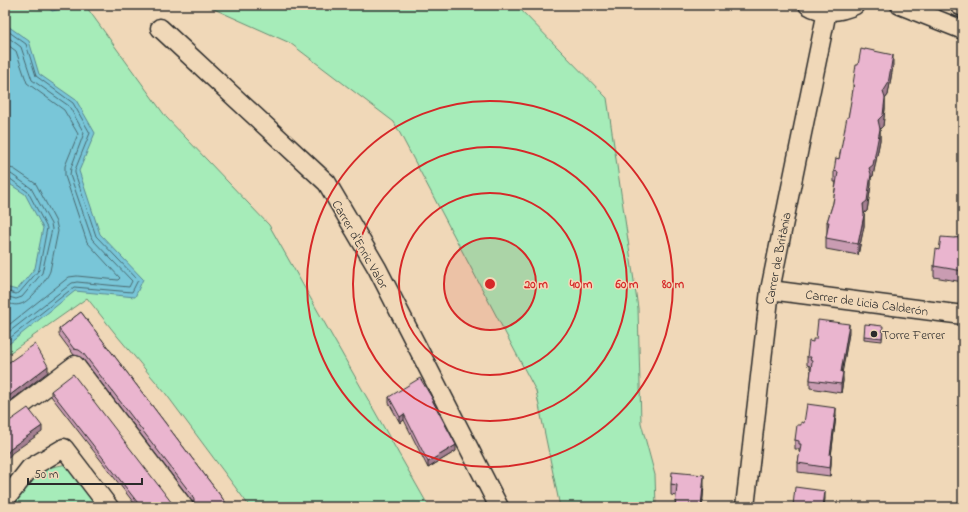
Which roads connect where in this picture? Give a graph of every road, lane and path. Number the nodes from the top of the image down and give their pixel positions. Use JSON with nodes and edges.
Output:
{"nodes":[{"id":1,"x":808,"y":5,"type":"edge"},
{"id":2,"x":855,"y":5,"type":"edge"},
{"id":3,"x":900,"y":5,"type":"edge"},
{"id":4,"x":959,"y":5,"type":"edge"},
{"id":5,"x":963,"y":7,"type":"edge"},
{"id":6,"x":827,"y":11,"type":"junction"},
{"id":7,"x":160,"y":28,"type":"dead end"},
{"id":8,"x":963,"y":30,"type":"edge"},
{"id":9,"x":770,"y":290,"type":"junction"},
{"id":10,"x":963,"y":315,"type":"edge"},
{"id":11,"x":5,"y":418,"type":"edge"},
{"id":12,"x":5,"y":500,"type":"edge"},
{"id":13,"x":109,"y":507,"type":"edge"},
{"id":14,"x":184,"y":507,"type":"edge"},
{"id":15,"x":500,"y":507,"type":"edge"},
{"id":16,"x":745,"y":507,"type":"edge"}],
"edges":[{"from":1,"to":6,"type":"street"},
{"from":2,"to":6,"type":"street"},
{"from":3,"to":8,"type":"street"},
{"from":4,"to":5,"type":"street"},
{"from":6,"to":9,"type":"street","name":"Carrer de Britània"},
{"from":7,"to":15,"type":"street","name":"Carrer d'Enric Valor"},
{"from":9,"to":10,"type":"street","name":"Carrer de Licia Calderón"},
{"from":9,"to":16,"type":"street","name":"Carrer de Britània"},
{"from":11,"to":14,"type":"street"},
{"from":12,"to":13,"type":"street"}]}
